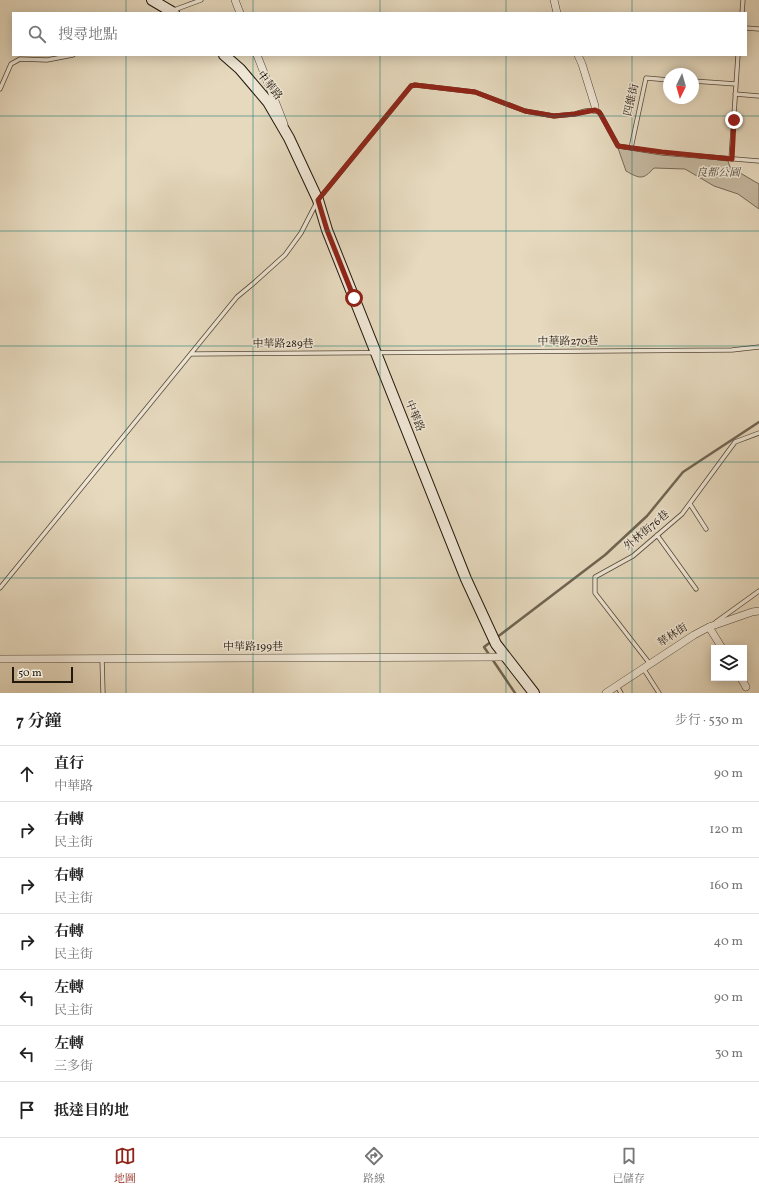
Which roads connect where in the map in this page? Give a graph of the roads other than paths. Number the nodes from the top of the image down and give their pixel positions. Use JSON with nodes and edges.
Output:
{"nodes":[{"id":1,"x":152,"y":0,"type":"edge"},
{"id":2,"x":201,"y":0,"type":"edge"},
{"id":3,"x":235,"y":0,"type":"edge"},
{"id":4,"x":554,"y":0,"type":"edge"},
{"id":5,"x":743,"y":0,"type":"edge"},
{"id":6,"x":171,"y":12,"type":"edge"},
{"id":7,"x":240,"y":12,"type":"edge"},
{"id":8,"x":557,"y":12,"type":"edge"},
{"id":9,"x":742,"y":12,"type":"edge"},
{"id":10,"x":747,"y":28,"type":"edge"},
{"id":11,"x":759,"y":29,"type":"edge"},
{"id":12,"x":68,"y":56,"type":"edge"},
{"id":13,"x":225,"y":56,"type":"edge"},
{"id":14,"x":257,"y":56,"type":"edge"},
{"id":15,"x":578,"y":56,"type":"edge"},
{"id":16,"x":738,"y":56,"type":"edge"},
{"id":17,"x":663,"y":79,"type":"edge"},
{"id":18,"x":699,"y":81,"type":"edge"},
{"id":19,"x":736,"y":84,"type":"junction"},
{"id":20,"x":0,"y":89,"type":"edge"},
{"id":21,"x":735,"y":94,"type":"junction"},
{"id":22,"x":759,"y":96,"type":"edge"},
{"id":23,"x":595,"y":110,"type":"junction"},
{"id":24,"x":289,"y":138,"type":"junction"},
{"id":25,"x":631,"y":148,"type":"junction"},
{"id":26,"x":732,"y":159,"type":"junction"},
{"id":27,"x":759,"y":161,"type":"edge"},
{"id":28,"x":318,"y":200,"type":"junction"},
{"id":29,"x":759,"y":347,"type":"edge"},
{"id":30,"x":376,"y":353,"type":"junction"},
{"id":31,"x":191,"y":354,"type":"junction"},
{"id":32,"x":759,"y":433,"type":"edge"},
{"id":33,"x":690,"y":504,"type":"junction"},
{"id":34,"x":706,"y":529,"type":"dead end"},
{"id":35,"x":657,"y":535,"type":"junction"},
{"id":36,"x":0,"y":588,"type":"edge"},
{"id":37,"x":696,"y":589,"type":"dead end"},
{"id":38,"x":759,"y":591,"type":"edge"},
{"id":39,"x":759,"y":611,"type":"edge"},
{"id":40,"x":709,"y":627,"type":"junction"},
{"id":41,"x":720,"y":645,"type":"edge"},
{"id":42,"x":506,"y":656,"type":"junction"},
{"id":43,"x":102,"y":658,"type":"junction"},
{"id":44,"x":0,"y":659,"type":"edge"},
{"id":45,"x":650,"y":664,"type":"junction"},
{"id":46,"x":643,"y":668,"type":"junction"},
{"id":47,"x":742,"y":681,"type":"edge"},
{"id":48,"x":617,"y":686,"type":"junction"},
{"id":49,"x":746,"y":688,"type":"dead end"},
{"id":50,"x":103,"y":693,"type":"edge"},
{"id":51,"x":534,"y":693,"type":"edge"},
{"id":52,"x":606,"y":693,"type":"edge"},
{"id":53,"x":621,"y":693,"type":"edge"},
{"id":54,"x":659,"y":693,"type":"edge"}],
"edges":[{"from":1,"to":6,"type":"main road"},
{"from":2,"to":6,"type":"lane"},
{"from":3,"to":7,"type":"street"},
{"from":4,"to":8,"type":"street"},
{"from":5,"to":9,"type":"lane"},
{"from":10,"to":11,"type":"lane"},
{"from":12,"to":20,"type":"lane"},
{"from":13,"to":24,"type":"main road","name":"中華路"},
{"from":14,"to":24,"type":"street","name":"中華路"},
{"from":15,"to":23,"type":"street"},
{"from":16,"to":19,"type":"lane"},
{"from":17,"to":25,"type":"lane","name":"四維街"},
{"from":18,"to":19,"type":"lane"},
{"from":19,"to":21,"type":"lane"},
{"from":21,"to":22,"type":"lane"},
{"from":21,"to":26,"type":"lane"},
{"from":23,"to":25,"type":"lane"},
{"from":23,"to":28,"type":"lane"},
{"from":24,"to":28,"type":"main road","name":"中華路"},
{"from":25,"to":26,"type":"lane"},
{"from":26,"to":27,"type":"lane"},
{"from":28,"to":30,"type":"main road","name":"中華路"},
{"from":28,"to":31,"type":"lane"},
{"from":29,"to":30,"type":"lane","name":"中華路270巷"},
{"from":30,"to":31,"type":"lane","name":"中華路289巷"},
{"from":30,"to":42,"type":"main road","name":"中華路"},
{"from":31,"to":36,"type":"lane"},
{"from":32,"to":33,"type":"lane","name":"外林街76巷"},
{"from":33,"to":34,"type":"lane"},
{"from":33,"to":35,"type":"lane","name":"外林街76巷"},
{"from":35,"to":37,"type":"lane"},
{"from":35,"to":45,"type":"lane","name":"外林街76巷"},
{"from":38,"to":40,"type":"lane"},
{"from":39,"to":40,"type":"street","name":"華林街"},
{"from":40,"to":41,"type":"street"},
{"from":40,"to":45,"type":"street","name":"華林街"},
{"from":42,"to":43,"type":"street","name":"中華路199巷"},
{"from":42,"to":51,"type":"main road","name":"中華路"},
{"from":43,"to":44,"type":"street","name":"中華路199巷"},
{"from":43,"to":50,"type":"lane"},
{"from":45,"to":46,"type":"street","name":"華林街"},
{"from":46,"to":48,"type":"street","name":"華林街"},
{"from":46,"to":54,"type":"lane"},
{"from":47,"to":49,"type":"street"},
{"from":48,"to":52,"type":"street","name":"華林街"},
{"from":48,"to":53,"type":"lane"}]}
